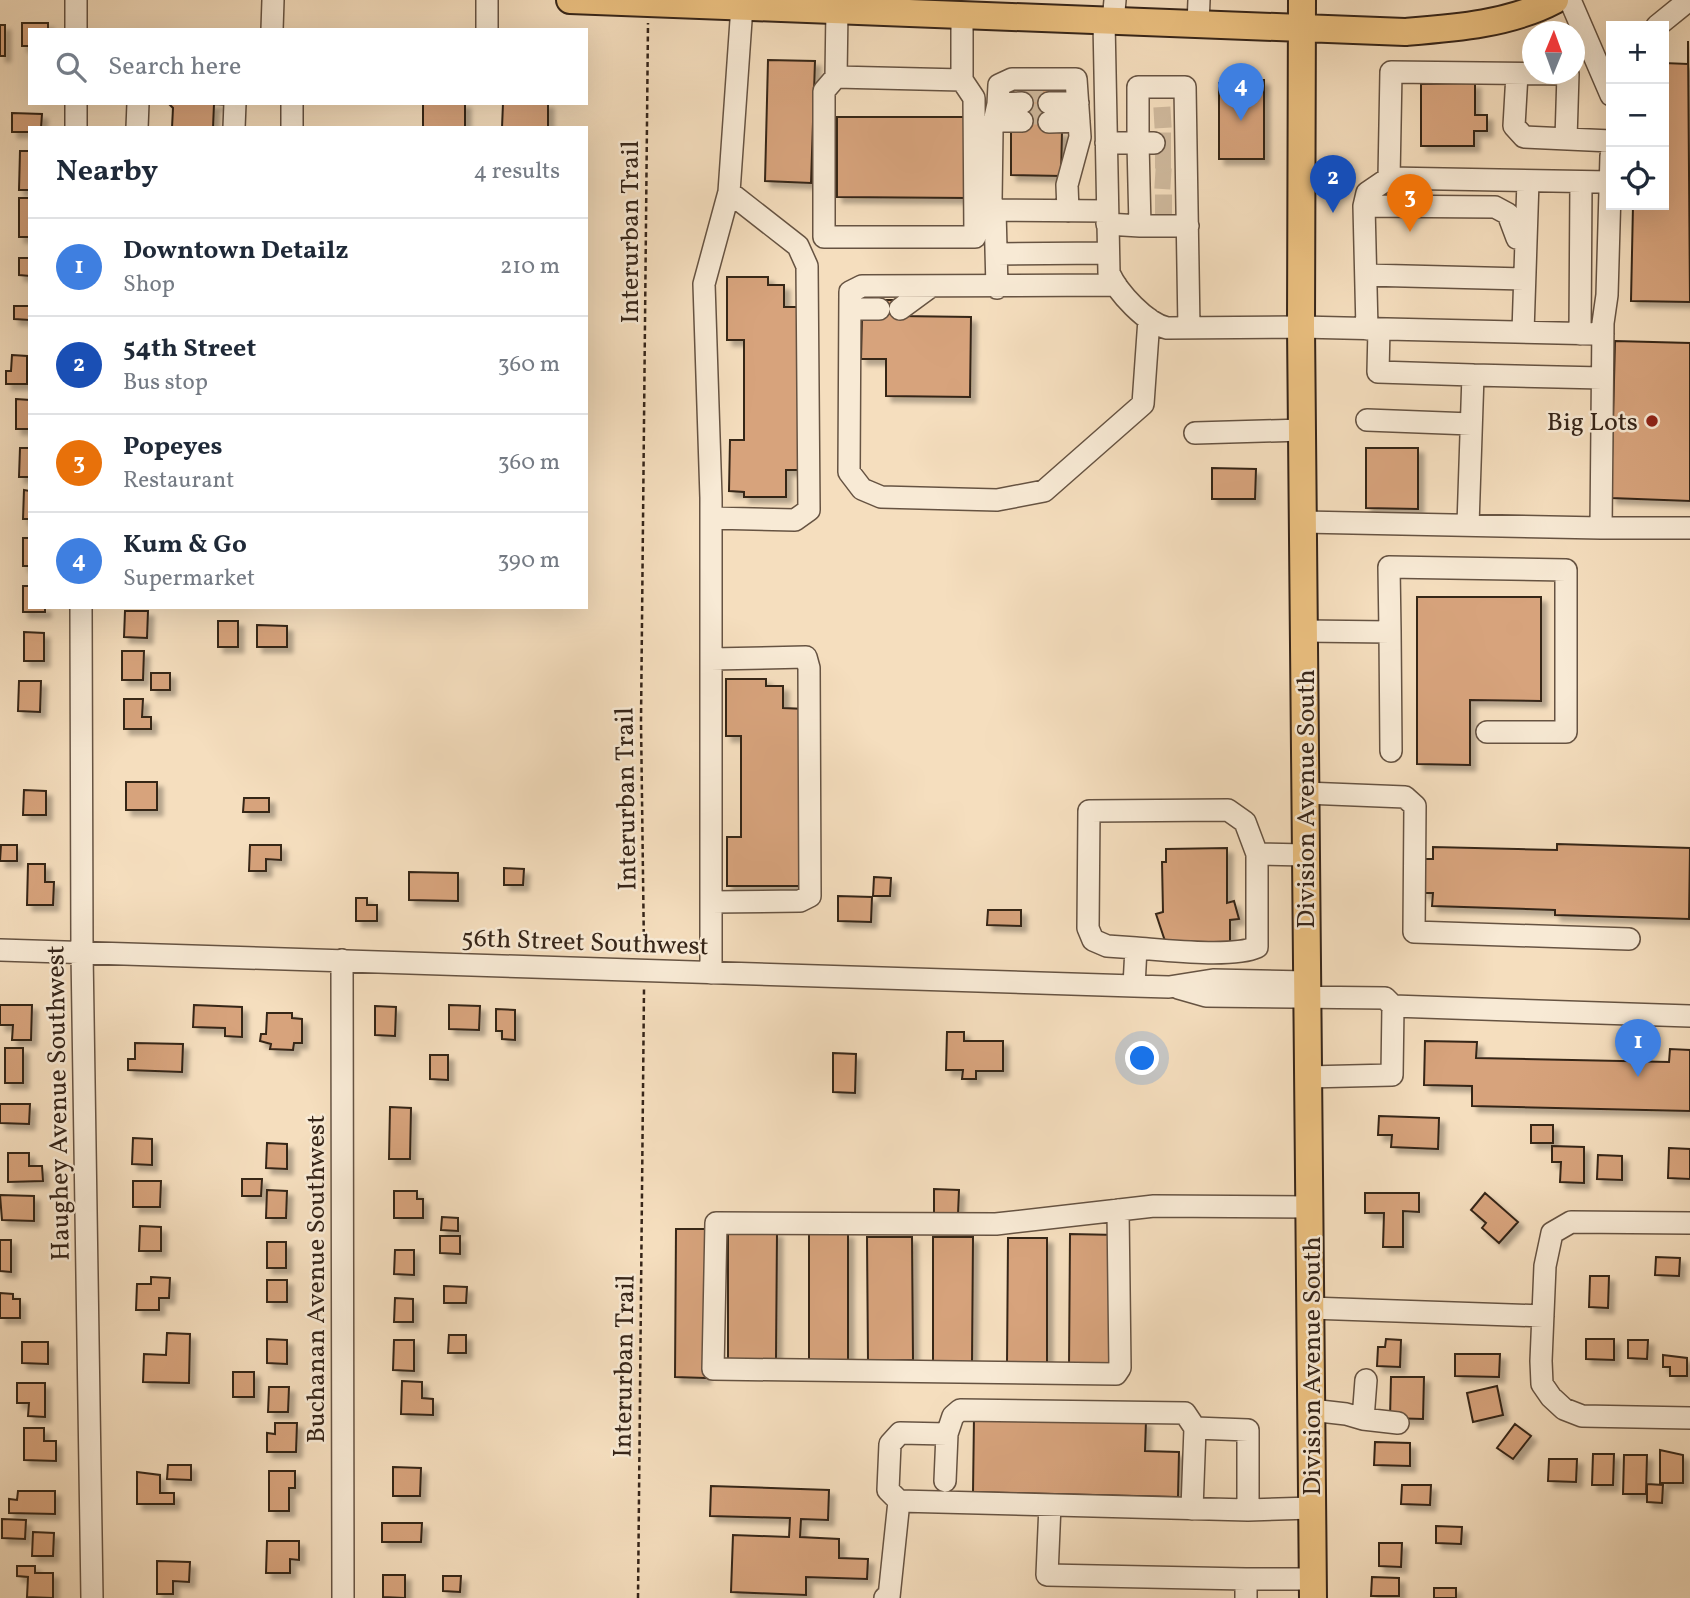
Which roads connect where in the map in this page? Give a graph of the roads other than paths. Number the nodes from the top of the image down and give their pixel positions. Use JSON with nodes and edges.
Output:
{"nodes":[{"id":1,"x":76,"y":0,"type":"edge"},
{"id":2,"x":273,"y":0,"type":"edge"},
{"id":3,"x":487,"y":0,"type":"edge"},
{"id":4,"x":570,"y":0,"type":"edge"},
{"id":5,"x":1302,"y":0,"type":"edge"},
{"id":6,"x":1555,"y":0,"type":"edge"},
{"id":7,"x":1570,"y":0,"type":"edge"},
{"id":8,"x":1689,"y":0,"type":"edge"},
{"id":9,"x":705,"y":3,"type":"edge"},
{"id":10,"x":771,"y":4,"type":"edge"},
{"id":11,"x":742,"y":6,"type":"junction"},
{"id":12,"x":903,"y":6,"type":"edge"},
{"id":13,"x":837,"y":10,"type":"junction"},
{"id":14,"x":955,"y":10,"type":"edge"},
{"id":15,"x":1065,"y":10,"type":"edge"},
{"id":16,"x":1198,"y":12,"type":"edge"},
{"id":17,"x":1110,"y":14,"type":"edge"},
{"id":18,"x":1663,"y":21,"type":"edge"},
{"id":19,"x":1301,"y":27,"type":"junction"},
{"id":20,"x":76,"y":28,"type":"edge"},
{"id":21,"x":272,"y":28,"type":"edge"},
{"id":22,"x":487,"y":28,"type":"edge"},
{"id":23,"x":1604,"y":60,"type":"edge"},
{"id":24,"x":1585,"y":68,"type":"edge"},
{"id":25,"x":1517,"y":74,"type":"junction"},
{"id":26,"x":1522,"y":74,"type":"edge"},
{"id":27,"x":836,"y":77,"type":"junction"},
{"id":28,"x":962,"y":80,"type":"junction"},
{"id":29,"x":1566,"y":84,"type":"edge"},
{"id":30,"x":1609,"y":84,"type":"edge"},
{"id":31,"x":76,"y":105,"type":"edge"},
{"id":32,"x":138,"y":105,"type":"edge"},
{"id":33,"x":235,"y":105,"type":"edge"},
{"id":34,"x":292,"y":105,"type":"edge"},
{"id":35,"x":996,"y":107,"type":"junction"},
{"id":36,"x":1022,"y":107,"type":"tunnel mouth"},
{"id":37,"x":1078,"y":108,"type":"junction"},
{"id":38,"x":76,"y":126,"type":"edge"},
{"id":39,"x":137,"y":126,"type":"edge"},
{"id":40,"x":234,"y":126,"type":"edge"},
{"id":41,"x":292,"y":126,"type":"edge"},
{"id":42,"x":1566,"y":139,"type":"junction"},
{"id":43,"x":1606,"y":141,"type":"edge"},
{"id":44,"x":1106,"y":143,"type":"junction"},
{"id":45,"x":1163,"y":160,"type":"junction"},
{"id":46,"x":1389,"y":178,"type":"junction"},
{"id":47,"x":1528,"y":181,"type":"junction"},
{"id":48,"x":1581,"y":182,"type":"junction"},
{"id":49,"x":1606,"y":182,"type":"edge"},
{"id":50,"x":729,"y":192,"type":"junction"},
{"id":51,"x":1364,"y":206,"type":"junction"},
{"id":52,"x":1159,"y":209,"type":"junction"},
{"id":53,"x":995,"y":210,"type":"junction"},
{"id":54,"x":1609,"y":210,"type":"edge"},
{"id":55,"x":1068,"y":211,"type":"junction"},
{"id":56,"x":1107,"y":218,"type":"junction"},
{"id":57,"x":1188,"y":226,"type":"junction"},
{"id":58,"x":1526,"y":238,"type":"junction"},
{"id":59,"x":1107,"y":253,"type":"junction"},
{"id":60,"x":997,"y":254,"type":"junction"},
{"id":61,"x":1366,"y":275,"type":"junction"},
{"id":62,"x":1524,"y":279,"type":"junction"},
{"id":63,"x":1116,"y":285,"type":"junction"},
{"id":64,"x":930,"y":287,"type":"junction"},
{"id":65,"x":997,"y":288,"type":"junction"},
{"id":66,"x":850,"y":309,"type":"junction"},
{"id":67,"x":1149,"y":319,"type":"junction"},
{"id":68,"x":1301,"y":327,"type":"junction"},
{"id":69,"x":1189,"y":328,"type":"junction"},
{"id":70,"x":1373,"y":329,"type":"junction"},
{"id":71,"x":1523,"y":332,"type":"junction"},
{"id":72,"x":1580,"y":334,"type":"junction"},
{"id":73,"x":1603,"y":334,"type":"junction"},
{"id":74,"x":1473,"y":375,"type":"junction"},
{"id":75,"x":1602,"y":378,"type":"junction"},
{"id":76,"x":1367,"y":420,"type":"dead end"},
{"id":77,"x":1471,"y":424,"type":"junction"},
{"id":78,"x":1303,"y":430,"type":"junction"},
{"id":79,"x":1195,"y":433,"type":"dead end"},
{"id":80,"x":711,"y":518,"type":"junction"},
{"id":81,"x":1303,"y":522,"type":"junction"},
{"id":82,"x":1468,"y":525,"type":"junction"},
{"id":83,"x":1601,"y":527,"type":"junction"},
{"id":84,"x":1690,"y":528,"type":"edge"},
{"id":85,"x":81,"y":609,"type":"edge"},
{"id":86,"x":1304,"y":631,"type":"junction"},
{"id":87,"x":1390,"y":632,"type":"junction"},
{"id":88,"x":711,"y":659,"type":"junction"},
{"id":89,"x":1487,"y":732,"type":"dead end"},
{"id":90,"x":1391,"y":751,"type":"dead end"},
{"id":91,"x":1305,"y":793,"type":"junction"},
{"id":92,"x":1258,"y":854,"type":"junction"},
{"id":93,"x":1306,"y":855,"type":"junction"},
{"id":94,"x":711,"y":902,"type":"junction"},
{"id":95,"x":1629,"y":939,"type":"dead end"},
{"id":96,"x":1136,"y":948,"type":"junction"},
{"id":97,"x":0,"y":950,"type":"edge"},
{"id":98,"x":82,"y":952,"type":"junction"},
{"id":99,"x":342,"y":960,"type":"junction"},
{"id":100,"x":711,"y":973,"type":"junction"},
{"id":101,"x":1134,"y":986,"type":"junction"},
{"id":102,"x":1306,"y":991,"type":"junction"},
{"id":103,"x":1392,"y":1006,"type":"junction"},
{"id":104,"x":1690,"y":1016,"type":"edge"},
{"id":105,"x":1307,"y":1077,"type":"junction"},
{"id":106,"x":1310,"y":1207,"type":"junction"},
{"id":107,"x":1118,"y":1210,"type":"junction"},
{"id":108,"x":1690,"y":1223,"type":"edge"},
{"id":109,"x":1310,"y":1308,"type":"junction"},
{"id":110,"x":1543,"y":1316,"type":"junction"},
{"id":111,"x":1366,"y":1380,"type":"dead end"},
{"id":112,"x":1311,"y":1410,"type":"junction"},
{"id":113,"x":1690,"y":1418,"type":"edge"},
{"id":114,"x":1363,"y":1419,"type":"junction"},
{"id":115,"x":1398,"y":1423,"type":"dead end"},
{"id":116,"x":1195,"y":1428,"type":"junction"},
{"id":117,"x":947,"y":1434,"type":"junction"},
{"id":118,"x":945,"y":1481,"type":"dead end"},
{"id":119,"x":899,"y":1501,"type":"junction"},
{"id":120,"x":1049,"y":1505,"type":"junction"},
{"id":121,"x":1312,"y":1508,"type":"junction"},
{"id":122,"x":1192,"y":1509,"type":"junction"},
{"id":123,"x":1248,"y":1510,"type":"junction"},
{"id":124,"x":1246,"y":1588,"type":"edge"},
{"id":125,"x":1313,"y":1589,"type":"edge"},
{"id":126,"x":92,"y":1598,"type":"edge"},
{"id":127,"x":343,"y":1598,"type":"edge"},
{"id":128,"x":885,"y":1598,"type":"edge"}],
"edges":[{"from":1,"to":20,"type":"street"},
{"from":2,"to":21,"type":"street"},
{"from":3,"to":22,"type":"street"},
{"from":4,"to":9,"type":"main road"},
{"from":5,"to":19,"type":"main road","name":"Division Avenue South"},
{"from":6,"to":19,"type":"main road"},
{"from":7,"to":23,"type":"street"},
{"from":8,"to":18,"type":"street"},
{"from":9,"to":11,"type":"main road"},
{"from":10,"to":11,"type":"main road"},
{"from":10,"to":13,"type":"main road"},
{"from":11,"to":50,"type":"street"},
{"from":12,"to":13,"type":"main road"},
{"from":12,"to":14,"type":"main road"},
{"from":13,"to":27,"type":"street"},
{"from":14,"to":15,"type":"main road"},
{"from":14,"to":28,"type":"street"},
{"from":15,"to":17,"type":"main road"},
{"from":16,"to":17,"type":"main road"},
{"from":16,"to":19,"type":"main road"},
{"from":17,"to":44,"type":"street"},
{"from":19,"to":68,"type":"main road","name":"Division Avenue South"},
{"from":23,"to":24,"type":"street"},
{"from":23,"to":30,"type":"street"},
{"from":25,"to":26,"type":"street"},
{"from":25,"to":42,"type":"street"},
{"from":25,"to":46,"type":"street"},
{"from":27,"to":28,"type":"street"},
{"from":27,"to":28,"type":"street"},
{"from":29,"to":42,"type":"street"},
{"from":31,"to":38,"type":"street"},
{"from":32,"to":39,"type":"street"},
{"from":33,"to":40,"type":"street"},
{"from":34,"to":41,"type":"street"},
{"from":35,"to":36,"type":"street"},
{"from":35,"to":37,"type":"street"},
{"from":35,"to":53,"type":"street"},
{"from":37,"to":37,"type":"street"},
{"from":37,"to":55,"type":"street"},
{"from":42,"to":43,"type":"street"},
{"from":44,"to":45,"type":"street"},
{"from":44,"to":56,"type":"street"},
{"from":45,"to":45,"type":"street"},
{"from":45,"to":52,"type":"street"},
{"from":45,"to":52,"type":"street"},
{"from":46,"to":47,"type":"street"},
{"from":46,"to":51,"type":"street"},
{"from":47,"to":48,"type":"street"},
{"from":47,"to":58,"type":"street"},
{"from":48,"to":49,"type":"street"},
{"from":48,"to":72,"type":"street"},
{"from":50,"to":80,"type":"street"},
{"from":50,"to":80,"type":"street"},
{"from":51,"to":58,"type":"street"},
{"from":51,"to":61,"type":"street"},
{"from":52,"to":56,"type":"street"},
{"from":52,"to":57,"type":"street"},
{"from":52,"to":57,"type":"street"},
{"from":53,"to":55,"type":"street"},
{"from":53,"to":60,"type":"street"},
{"from":54,"to":73,"type":"street"},
{"from":55,"to":56,"type":"street"},
{"from":56,"to":59,"type":"street"},
{"from":57,"to":69,"type":"street"},
{"from":58,"to":62,"type":"street"},
{"from":59,"to":60,"type":"street"},
{"from":59,"to":63,"type":"street"},
{"from":60,"to":65,"type":"street"},
{"from":61,"to":62,"type":"street"},
{"from":61,"to":70,"type":"street"},
{"from":62,"to":71,"type":"street"},
{"from":63,"to":65,"type":"street"},
{"from":63,"to":67,"type":"street"},
{"from":64,"to":65,"type":"street"},
{"from":64,"to":66,"type":"street"},
{"from":64,"to":66,"type":"street"},
{"from":66,"to":67,"type":"street"},
{"from":67,"to":69,"type":"street"},
{"from":68,"to":69,"type":"street"},
{"from":68,"to":70,"type":"street"},
{"from":68,"to":78,"type":"main road","name":"Division Avenue South"},
{"from":70,"to":71,"type":"street"},
{"from":70,"to":74,"type":"street"},
{"from":71,"to":72,"type":"street"},
{"from":72,"to":73,"type":"street"},
{"from":73,"to":75,"type":"street"},
{"from":74,"to":75,"type":"street"},
{"from":74,"to":77,"type":"street"},
{"from":75,"to":83,"type":"street"},
{"from":76,"to":77,"type":"street"},
{"from":77,"to":82,"type":"street"},
{"from":78,"to":79,"type":"street"},
{"from":78,"to":81,"type":"main road","name":"Division Avenue South"},
{"from":80,"to":88,"type":"street"},
{"from":81,"to":82,"type":"street"},
{"from":81,"to":86,"type":"main road","name":"Division Avenue South"},
{"from":82,"to":83,"type":"street"},
{"from":83,"to":84,"type":"street"},
{"from":85,"to":98,"type":"street","name":"Haughey Avenue Southwest"},
{"from":86,"to":87,"type":"street"},
{"from":86,"to":91,"type":"main road","name":"Division Avenue South"},
{"from":87,"to":89,"type":"street"},
{"from":87,"to":90,"type":"street"},
{"from":88,"to":94,"type":"street"},
{"from":88,"to":94,"type":"street"},
{"from":91,"to":93,"type":"main road","name":"Division Avenue South"},
{"from":91,"to":95,"type":"street"},
{"from":92,"to":93,"type":"street"},
{"from":92,"to":96,"type":"street"},
{"from":92,"to":96,"type":"street"},
{"from":93,"to":102,"type":"main road","name":"Division Avenue South"},
{"from":94,"to":100,"type":"street"},
{"from":96,"to":101,"type":"street"},
{"from":97,"to":98,"type":"street","name":"56th Street Southwest"},
{"from":98,"to":99,"type":"street","name":"56th Street Southwest"},
{"from":98,"to":126,"type":"street","name":"Haughey Avenue Southwest"},
{"from":99,"to":100,"type":"street","name":"56th Street Southwest"},
{"from":99,"to":127,"type":"street","name":"Buchanan Avenue Southwest"},
{"from":100,"to":101,"type":"street","name":"56th Street Southwest"},
{"from":101,"to":102,"type":"street","name":"56th Street Southwest"},
{"from":102,"to":103,"type":"street","name":"56th Street Southwest"},
{"from":102,"to":105,"type":"main road","name":"Division Avenue South"},
{"from":103,"to":104,"type":"street","name":"56th Street Southwest"},
{"from":103,"to":105,"type":"street"},
{"from":105,"to":106,"type":"main road","name":"Division Avenue South"},
{"from":106,"to":107,"type":"street"},
{"from":106,"to":109,"type":"main road","name":"Division Avenue South"},
{"from":107,"to":107,"type":"street"},
{"from":108,"to":110,"type":"street"},
{"from":109,"to":110,"type":"street"},
{"from":109,"to":112,"type":"main road","name":"Division Avenue South"},
{"from":110,"to":113,"type":"street"},
{"from":111,"to":114,"type":"street"},
{"from":112,"to":114,"type":"street"},
{"from":112,"to":121,"type":"main road","name":"Division Avenue South"},
{"from":114,"to":115,"type":"street"},
{"from":116,"to":117,"type":"street"},
{"from":116,"to":122,"type":"street"},
{"from":116,"to":123,"type":"street"},
{"from":117,"to":118,"type":"street"},
{"from":117,"to":119,"type":"street"},
{"from":119,"to":120,"type":"street"},
{"from":119,"to":128,"type":"street"},
{"from":120,"to":122,"type":"street"},
{"from":120,"to":124,"type":"street"},
{"from":121,"to":123,"type":"street"},
{"from":121,"to":125,"type":"main road","name":"Division Avenue South"},
{"from":122,"to":123,"type":"street"},
{"from":124,"to":125,"type":"street"}]}
